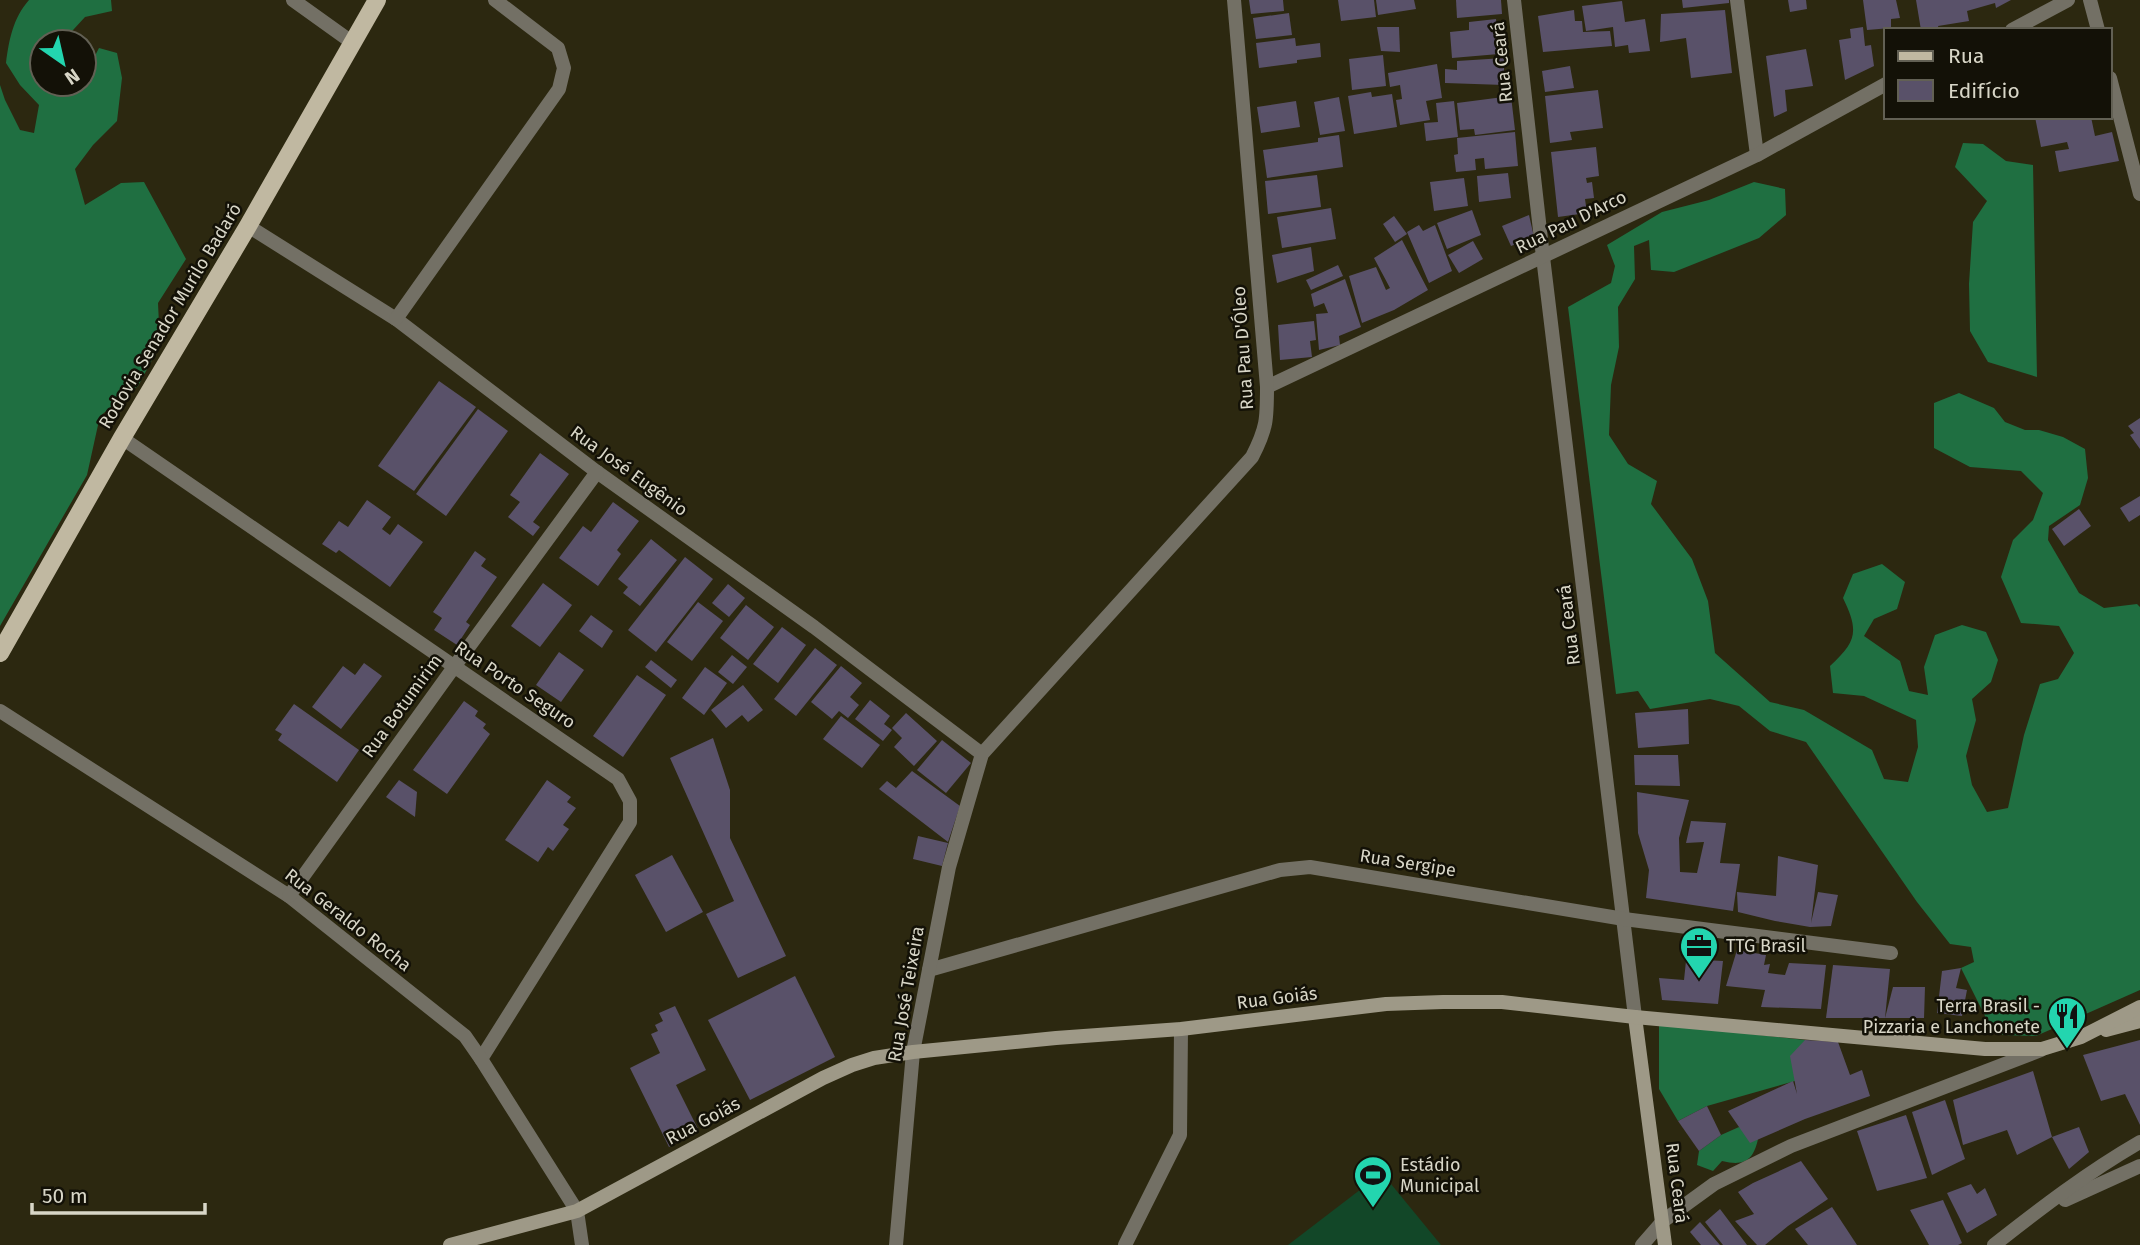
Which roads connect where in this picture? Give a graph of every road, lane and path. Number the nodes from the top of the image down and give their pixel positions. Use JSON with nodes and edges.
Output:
{"nodes":[{"id":1,"x":293,"y":0,"type":"edge"},
{"id":2,"x":377,"y":0,"type":"edge"},
{"id":3,"x":495,"y":0,"type":"edge"},
{"id":4,"x":1234,"y":0,"type":"edge"},
{"id":5,"x":1514,"y":0,"type":"edge"},
{"id":6,"x":1737,"y":0,"type":"edge"},
{"id":7,"x":2068,"y":0,"type":"edge"},
{"id":8,"x":2090,"y":0,"type":"edge"},
{"id":9,"x":2016,"y":28,"type":"edge"},
{"id":10,"x":2097,"y":28,"type":"edge"},
{"id":11,"x":353,"y":43,"type":"junction"},
{"id":12,"x":1884,"y":85,"type":"edge"},
{"id":13,"x":2112,"y":86,"type":"edge"},
{"id":14,"x":1757,"y":155,"type":"junction"},
{"id":15,"x":2140,"y":194,"type":"edge"},
{"id":16,"x":248,"y":226,"type":"junction"},
{"id":17,"x":1543,"y":257,"type":"junction"},
{"id":18,"x":396,"y":319,"type":"junction"},
{"id":19,"x":1267,"y":387,"type":"junction"},
{"id":20,"x":122,"y":438,"type":"junction"},
{"id":21,"x":597,"y":472,"type":"junction"},
{"id":22,"x":0,"y":653,"type":"edge"},
{"id":23,"x":454,"y":667,"type":"junction"},
{"id":24,"x":0,"y":711,"type":"edge"},
{"id":25,"x":982,"y":754,"type":"junction"},
{"id":26,"x":289,"y":896,"type":"junction"},
{"id":27,"x":1624,"y":919,"type":"junction"},
{"id":28,"x":1891,"y":953,"type":"dead end"},
{"id":29,"x":929,"y":970,"type":"junction"},
{"id":30,"x":2140,"y":1007,"type":"edge"},
{"id":31,"x":1635,"y":1017,"type":"junction"},
{"id":32,"x":2140,"y":1021,"type":"edge"},
{"id":33,"x":1181,"y":1029,"type":"junction"},
{"id":34,"x":2081,"y":1037,"type":"junction"},
{"id":35,"x":2042,"y":1049,"type":"junction"},
{"id":36,"x":913,"y":1052,"type":"junction"},
{"id":37,"x":481,"y":1059,"type":"junction"},
{"id":38,"x":2140,"y":1142,"type":"edge"},
{"id":39,"x":2140,"y":1166,"type":"edge"},
{"id":40,"x":577,"y":1211,"type":"junction"},
{"id":41,"x":2038,"y":1211,"type":"junction"},
{"id":42,"x":1663,"y":1221,"type":"junction"},
{"id":43,"x":450,"y":1245,"type":"edge"},
{"id":44,"x":582,"y":1245,"type":"edge"},
{"id":45,"x":896,"y":1245,"type":"edge"},
{"id":46,"x":1125,"y":1245,"type":"edge"},
{"id":47,"x":1642,"y":1245,"type":"edge"},
{"id":48,"x":1665,"y":1245,"type":"edge"},
{"id":49,"x":1994,"y":1245,"type":"edge"}],
"edges":[{"from":1,"to":11,"type":"street"},
{"from":2,"to":11,"type":"main road","name":"Rodovia Senador Murilo Badaró"},
{"from":3,"to":18,"type":"street"},
{"from":4,"to":19,"type":"street","name":"Rua Pau D'Óleo"},
{"from":5,"to":17,"type":"street","name":"Rua Ceará"},
{"from":6,"to":14,"type":"street"},
{"from":7,"to":9,"type":"street"},
{"from":8,"to":10,"type":"street"},
{"from":11,"to":16,"type":"main road","name":"Rodovia Senador Murilo Badaró"},
{"from":12,"to":14,"type":"street","name":"Rua Pau D'Arco"},
{"from":13,"to":15,"type":"street"},
{"from":14,"to":17,"type":"street","name":"Rua Pau D'Arco"},
{"from":16,"to":18,"type":"street","name":"Rua José Eugênio"},
{"from":16,"to":20,"type":"main road","name":"Rodovia Senador Murilo Badaró"},
{"from":17,"to":19,"type":"street","name":"Rua Pau D'Arco"},
{"from":17,"to":27,"type":"street","name":"Rua Ceará"},
{"from":18,"to":21,"type":"street","name":"Rua José Eugênio"},
{"from":19,"to":25,"type":"street","name":"Rua Pau D'Óleo"},
{"from":20,"to":22,"type":"main road","name":"Rodovia Senador Murilo Badaró"},
{"from":20,"to":23,"type":"street","name":"Rua Porto Seguro"},
{"from":21,"to":23,"type":"street","name":"Rua Botumirim"},
{"from":21,"to":25,"type":"street","name":"Rua José Eugênio"},
{"from":23,"to":26,"type":"street","name":"Rua Botumirim"},
{"from":23,"to":37,"type":"street","name":"Rua Porto Seguro"},
{"from":24,"to":26,"type":"street","name":"Rua Geraldo Rocha"},
{"from":25,"to":29,"type":"street","name":"Rua José Teixeira"},
{"from":26,"to":37,"type":"street","name":"Rua Geraldo Rocha"},
{"from":27,"to":28,"type":"street","name":"Rua Sergipe"},
{"from":27,"to":29,"type":"street","name":"Rua Sergipe"},
{"from":27,"to":31,"type":"street","name":"Rua Ceará"},
{"from":29,"to":36,"type":"street","name":"Rua José Teixeira"},
{"from":30,"to":34,"type":"street","name":"Rua Goiás"},
{"from":31,"to":33,"type":"street","name":"Rua Goiás"},
{"from":31,"to":35,"type":"street","name":"Rua Goiás"},
{"from":31,"to":42,"type":"street","name":"Rua Ceará"},
{"from":32,"to":34,"type":"street"},
{"from":33,"to":36,"type":"street","name":"Rua Goiás"},
{"from":33,"to":46,"type":"street"},
{"from":34,"to":35,"type":"street","name":"Rua Goiás"},
{"from":35,"to":42,"type":"street"},
{"from":36,"to":40,"type":"street","name":"Rua Goiás"},
{"from":36,"to":45,"type":"street","name":"Rua José Teixeira"},
{"from":37,"to":40,"type":"street","name":"Rua Geraldo Rocha"},
{"from":38,"to":41,"type":"street"},
{"from":39,"to":41,"type":"street"},
{"from":40,"to":43,"type":"street","name":"Rua Goiás"},
{"from":40,"to":44,"type":"street","name":"Rua Geraldo Rocha"},
{"from":41,"to":49,"type":"street"},
{"from":42,"to":47,"type":"street"},
{"from":42,"to":48,"type":"street","name":"Rua Ceará"}]}
